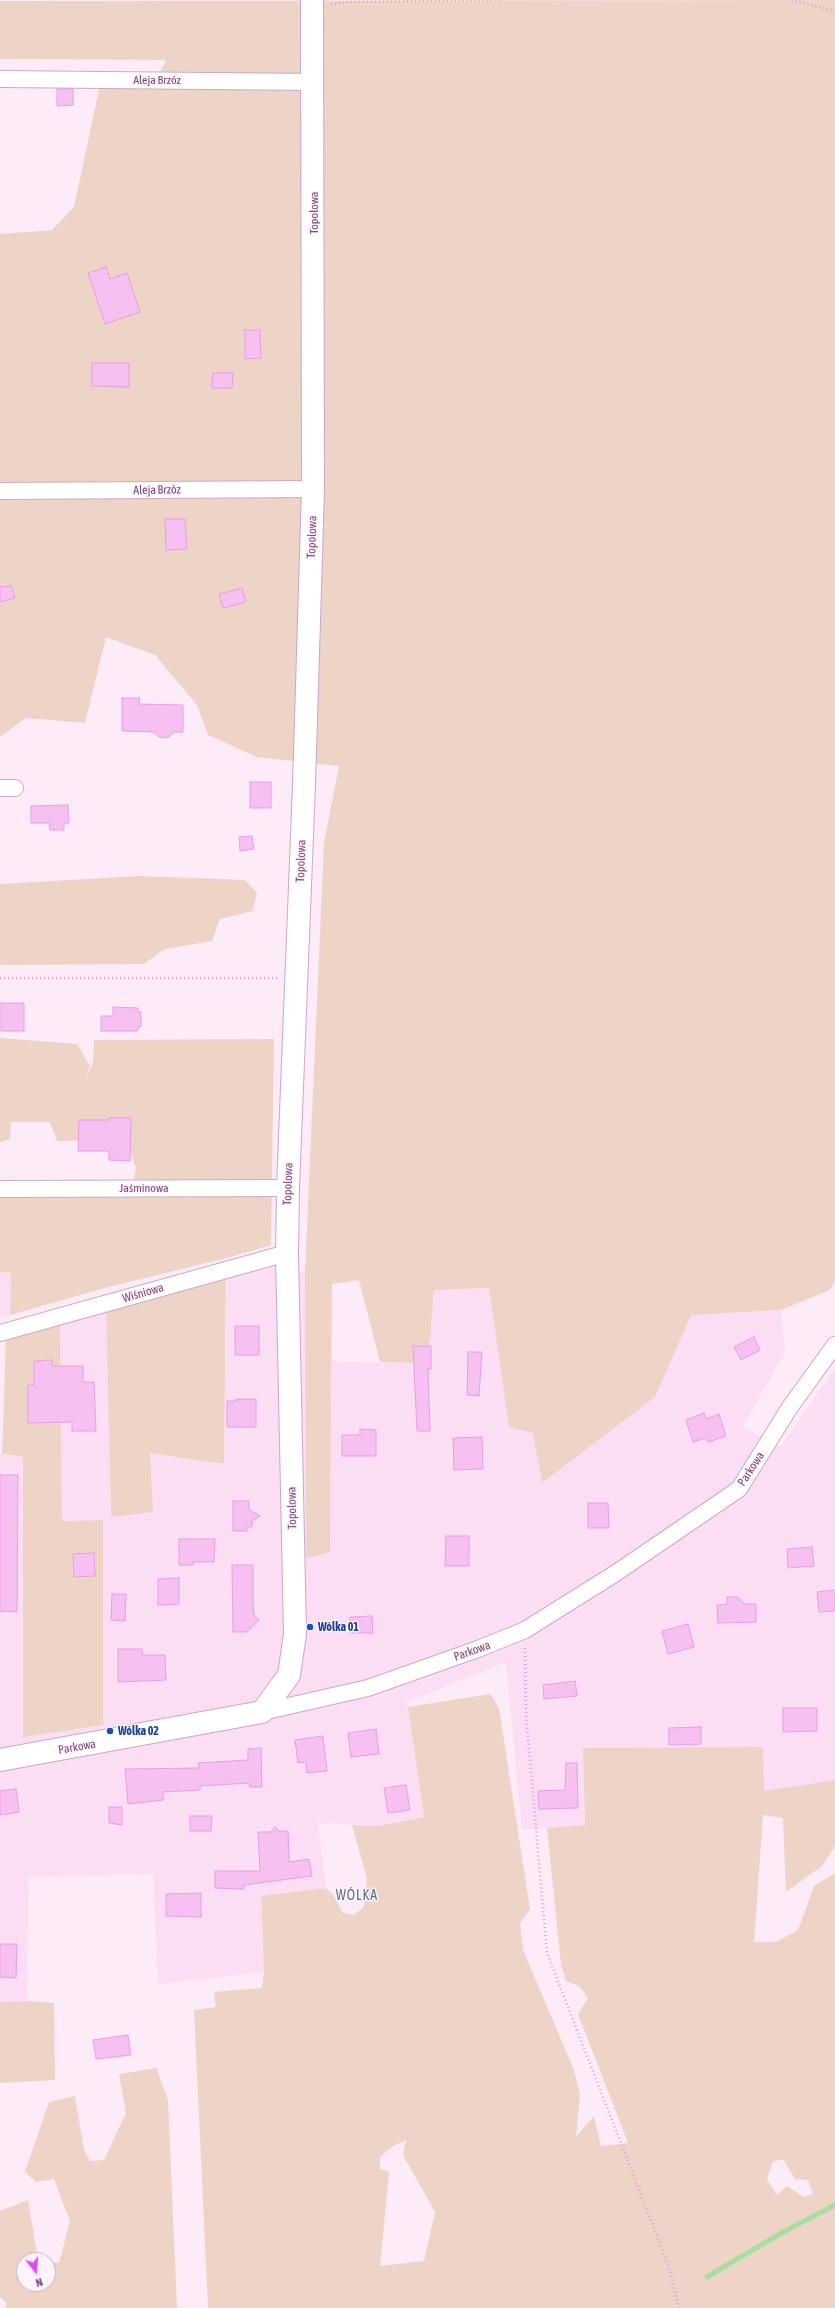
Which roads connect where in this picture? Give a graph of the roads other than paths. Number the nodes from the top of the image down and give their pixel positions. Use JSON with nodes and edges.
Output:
{"nodes":[{"id":1,"x":312,"y":3,"type":"edge"},
{"id":2,"x":0,"y":79,"type":"edge"},
{"id":3,"x":314,"y":82,"type":"junction"},
{"id":4,"x":313,"y":488,"type":"junction"},
{"id":5,"x":0,"y":491,"type":"edge"},
{"id":6,"x":288,"y":1188,"type":"junction"},
{"id":7,"x":0,"y":1189,"type":"edge"},
{"id":8,"x":287,"y":1253,"type":"junction"},
{"id":9,"x":0,"y":1333,"type":"edge"},
{"id":10,"x":835,"y":1345,"type":"edge"},
{"id":11,"x":262,"y":1712,"type":"junction"},
{"id":12,"x":0,"y":1760,"type":"edge"}],
"edges":[{"from":1,"to":3,"type":"street","name":"Topolowa"},
{"from":2,"to":3,"type":"street","name":"Aleja Brzóz"},
{"from":3,"to":4,"type":"street","name":"Topolowa"},
{"from":4,"to":5,"type":"street","name":"Aleja Brzóz"},
{"from":4,"to":6,"type":"street","name":"Topolowa"},
{"from":6,"to":7,"type":"street","name":"Jaśminowa"},
{"from":6,"to":8,"type":"street","name":"Topolowa"},
{"from":8,"to":9,"type":"street","name":"Wiśniowa"},
{"from":8,"to":11,"type":"street","name":"Topolowa"},
{"from":10,"to":11,"type":"street","name":"Parkowa"},
{"from":11,"to":12,"type":"street","name":"Parkowa"}]}
